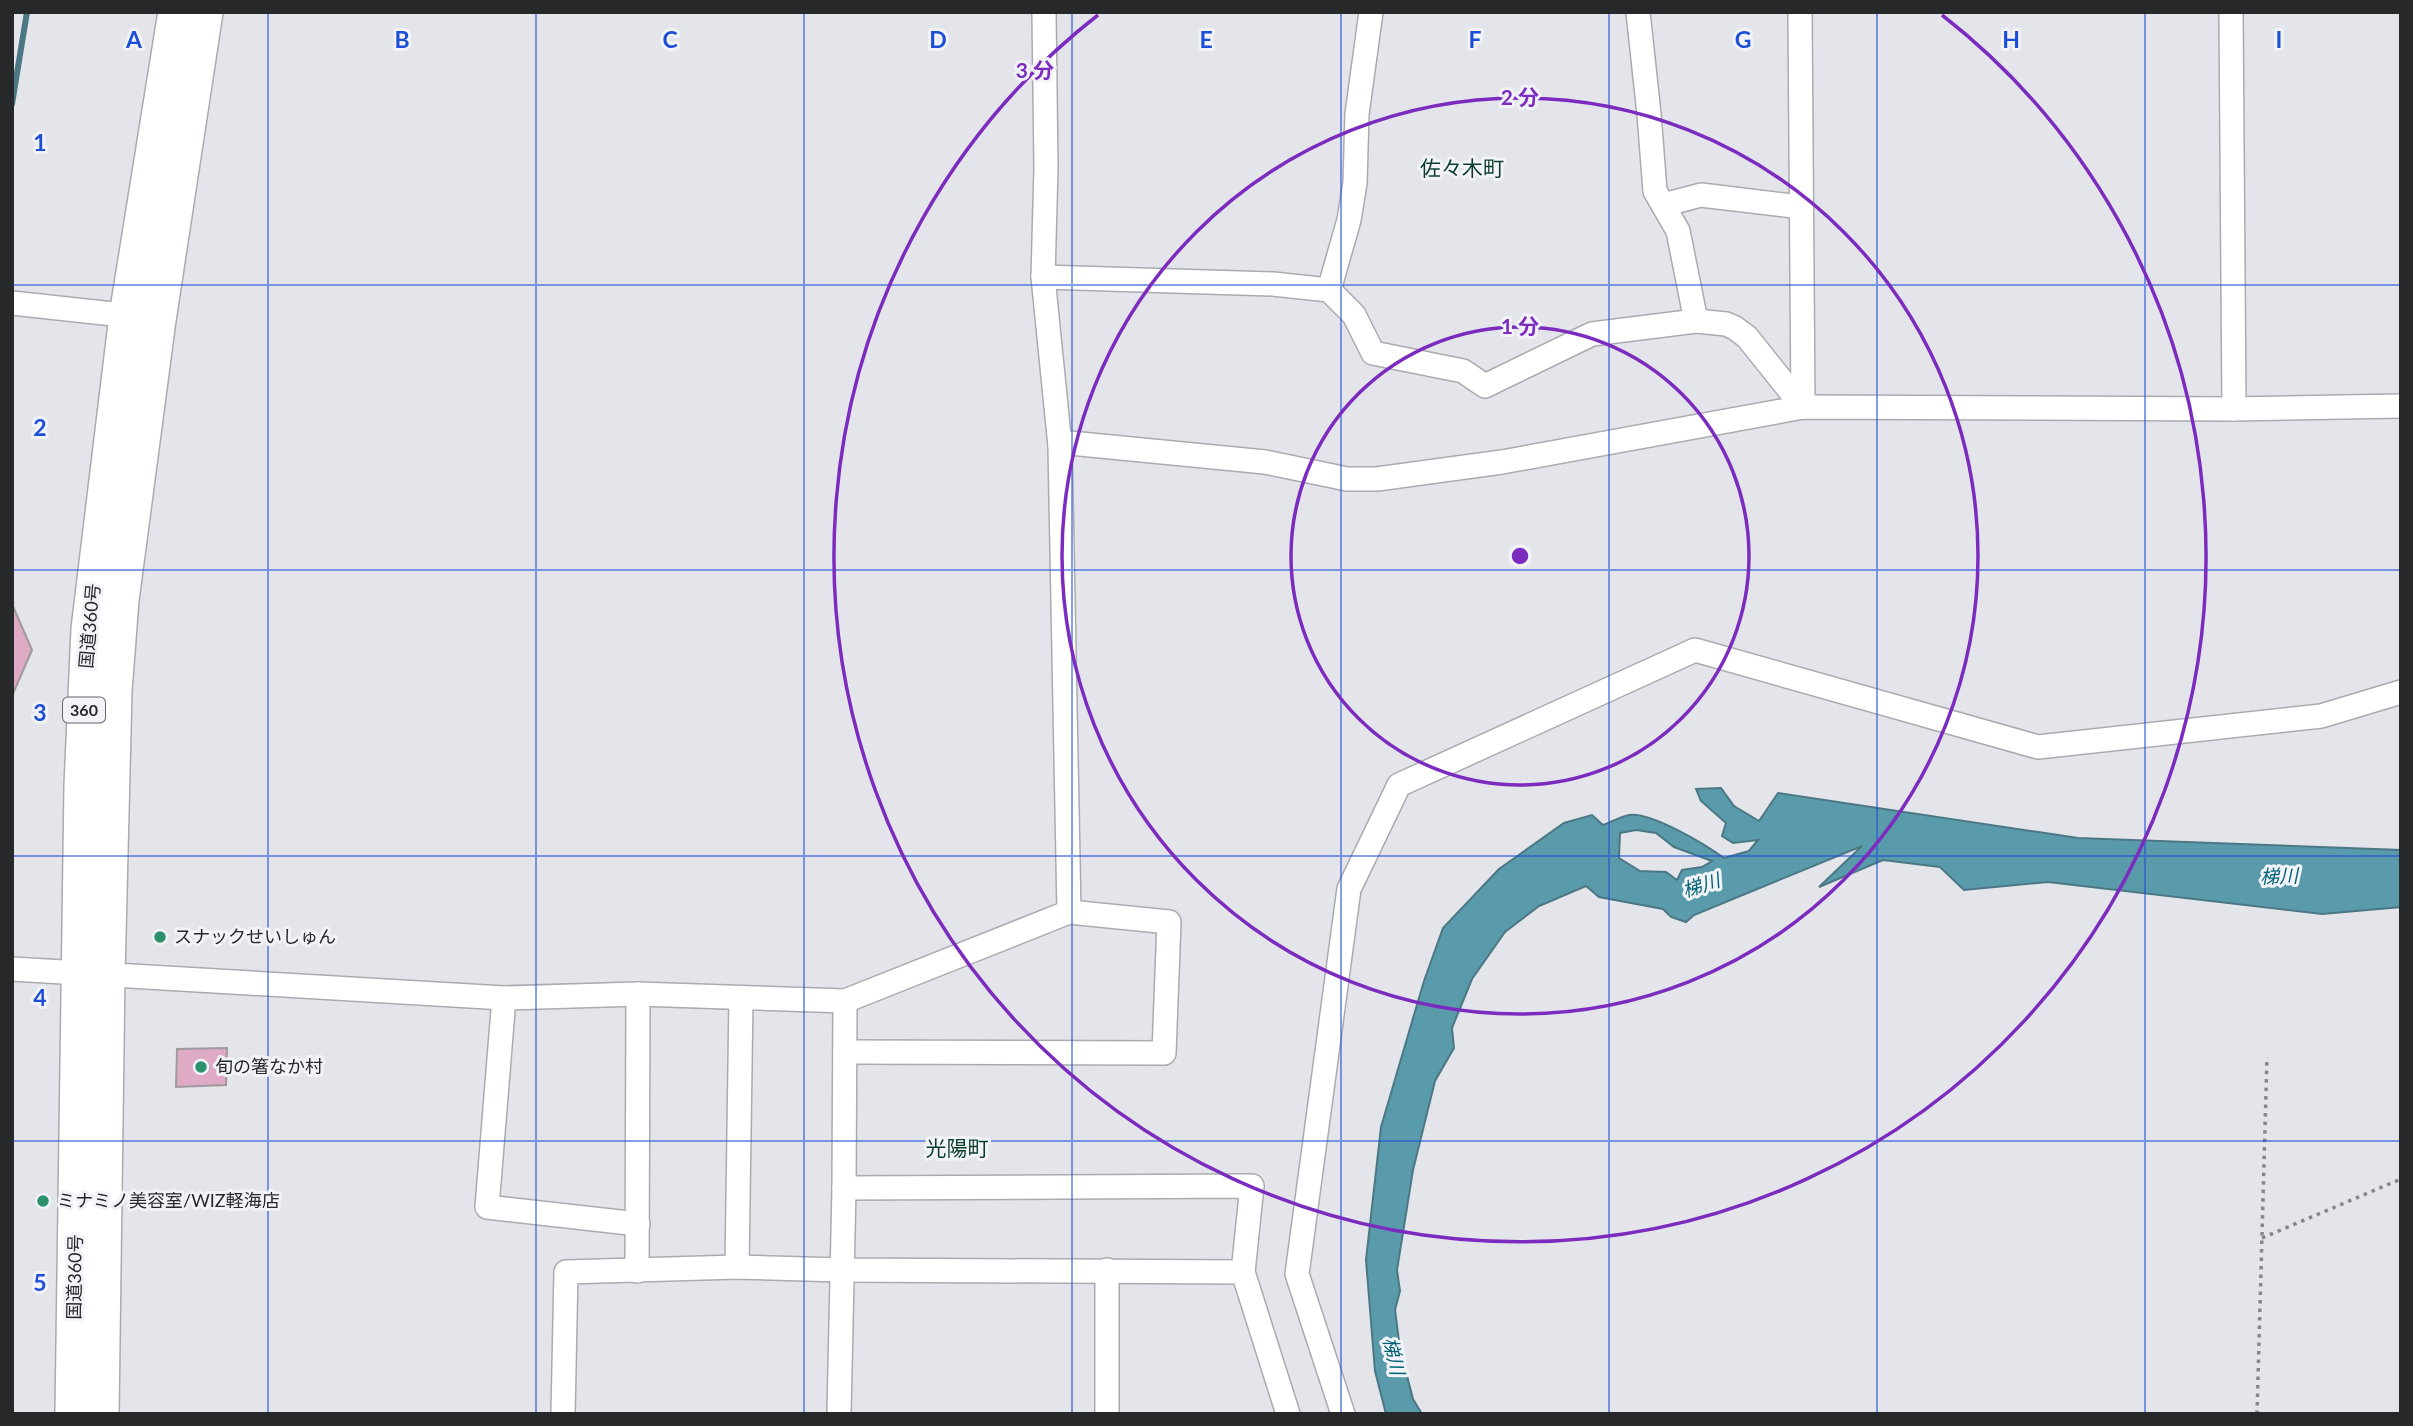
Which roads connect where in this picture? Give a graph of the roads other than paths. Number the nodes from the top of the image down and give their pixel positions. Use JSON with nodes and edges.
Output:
{"nodes":[{"id":1,"x":176,"y":12,"type":"edge"},
{"id":2,"x":205,"y":12,"type":"edge"},
{"id":3,"x":1044,"y":12,"type":"edge"},
{"id":4,"x":1371,"y":12,"type":"edge"},
{"id":5,"x":1638,"y":12,"type":"edge"},
{"id":6,"x":1800,"y":12,"type":"edge"},
{"id":7,"x":2231,"y":12,"type":"edge"},
{"id":8,"x":1663,"y":205,"type":"junction"},
{"id":9,"x":1801,"y":207,"type":"junction"},
{"id":10,"x":1043,"y":278,"type":"junction"},
{"id":11,"x":1329,"y":290,"type":"junction"},
{"id":12,"x":12,"y":303,"type":"edge"},
{"id":13,"x":143,"y":318,"type":"junction"},
{"id":14,"x":1696,"y":321,"type":"junction"},
{"id":15,"x":2401,"y":406,"type":"edge"},
{"id":16,"x":1803,"y":407,"type":"junction"},
{"id":17,"x":2234,"y":409,"type":"junction"},
{"id":18,"x":1060,"y":446,"type":"junction"},
{"id":19,"x":2401,"y":692,"type":"edge"},
{"id":20,"x":1069,"y":912,"type":"junction"},
{"id":21,"x":12,"y":969,"type":"edge"},
{"id":22,"x":93,"y":973,"type":"junction"},
{"id":23,"x":638,"y":994,"type":"junction"},
{"id":24,"x":504,"y":998,"type":"junction"},
{"id":25,"x":741,"y":998,"type":"junction"},
{"id":26,"x":845,"y":1001,"type":"junction"},
{"id":27,"x":845,"y":1052,"type":"junction"},
{"id":28,"x":844,"y":1188,"type":"junction"},
{"id":29,"x":639,"y":1224,"type":"junction"},
{"id":30,"x":737,"y":1267,"type":"junction"},
{"id":31,"x":637,"y":1270,"type":"junction"},
{"id":32,"x":841,"y":1270,"type":"junction"},
{"id":33,"x":1107,"y":1270,"type":"junction"},
{"id":34,"x":1243,"y":1272,"type":"junction"},
{"id":35,"x":73,"y":1414,"type":"edge"},
{"id":36,"x":101,"y":1414,"type":"edge"},
{"id":37,"x":563,"y":1414,"type":"edge"},
{"id":38,"x":839,"y":1414,"type":"edge"},
{"id":39,"x":1107,"y":1414,"type":"edge"},
{"id":40,"x":1288,"y":1414,"type":"edge"},
{"id":41,"x":1343,"y":1414,"type":"edge"}],
"edges":[{"from":1,"to":13,"type":"highway","name":"国道360号","number":"360"},
{"from":2,"to":13,"type":"highway","name":"国道360号","number":"360"},
{"from":3,"to":10,"type":"street"},
{"from":4,"to":11,"type":"street"},
{"from":5,"to":8,"type":"street"},
{"from":6,"to":9,"type":"street"},
{"from":7,"to":17,"type":"street"},
{"from":8,"to":9,"type":"street"},
{"from":8,"to":14,"type":"street"},
{"from":9,"to":16,"type":"street"},
{"from":10,"to":11,"type":"street"},
{"from":10,"to":18,"type":"street"},
{"from":11,"to":14,"type":"street"},
{"from":12,"to":13,"type":"street"},
{"from":13,"to":22,"type":"highway","name":"国道360号","number":"360"},
{"from":14,"to":16,"type":"street"},
{"from":15,"to":17,"type":"street"},
{"from":16,"to":17,"type":"street"},
{"from":16,"to":18,"type":"street"},
{"from":18,"to":20,"type":"street"},
{"from":19,"to":41,"type":"street"},
{"from":20,"to":26,"type":"street"},
{"from":20,"to":27,"type":"street"},
{"from":21,"to":22,"type":"street"},
{"from":22,"to":24,"type":"street"},
{"from":22,"to":35,"type":"highway","name":"国道360号","number":"360"},
{"from":22,"to":36,"type":"highway","name":"国道360号","number":"360"},
{"from":23,"to":24,"type":"street"},
{"from":23,"to":25,"type":"street"},
{"from":23,"to":29,"type":"street"},
{"from":24,"to":29,"type":"street"},
{"from":25,"to":26,"type":"street"},
{"from":25,"to":30,"type":"street"},
{"from":26,"to":27,"type":"street"},
{"from":27,"to":28,"type":"street"},
{"from":28,"to":32,"type":"street"},
{"from":28,"to":34,"type":"street"},
{"from":29,"to":31,"type":"street"},
{"from":30,"to":31,"type":"street"},
{"from":30,"to":32,"type":"street"},
{"from":31,"to":37,"type":"street"},
{"from":32,"to":33,"type":"street"},
{"from":32,"to":38,"type":"street"},
{"from":33,"to":34,"type":"street"},
{"from":33,"to":39,"type":"street"},
{"from":34,"to":40,"type":"street"}]}
